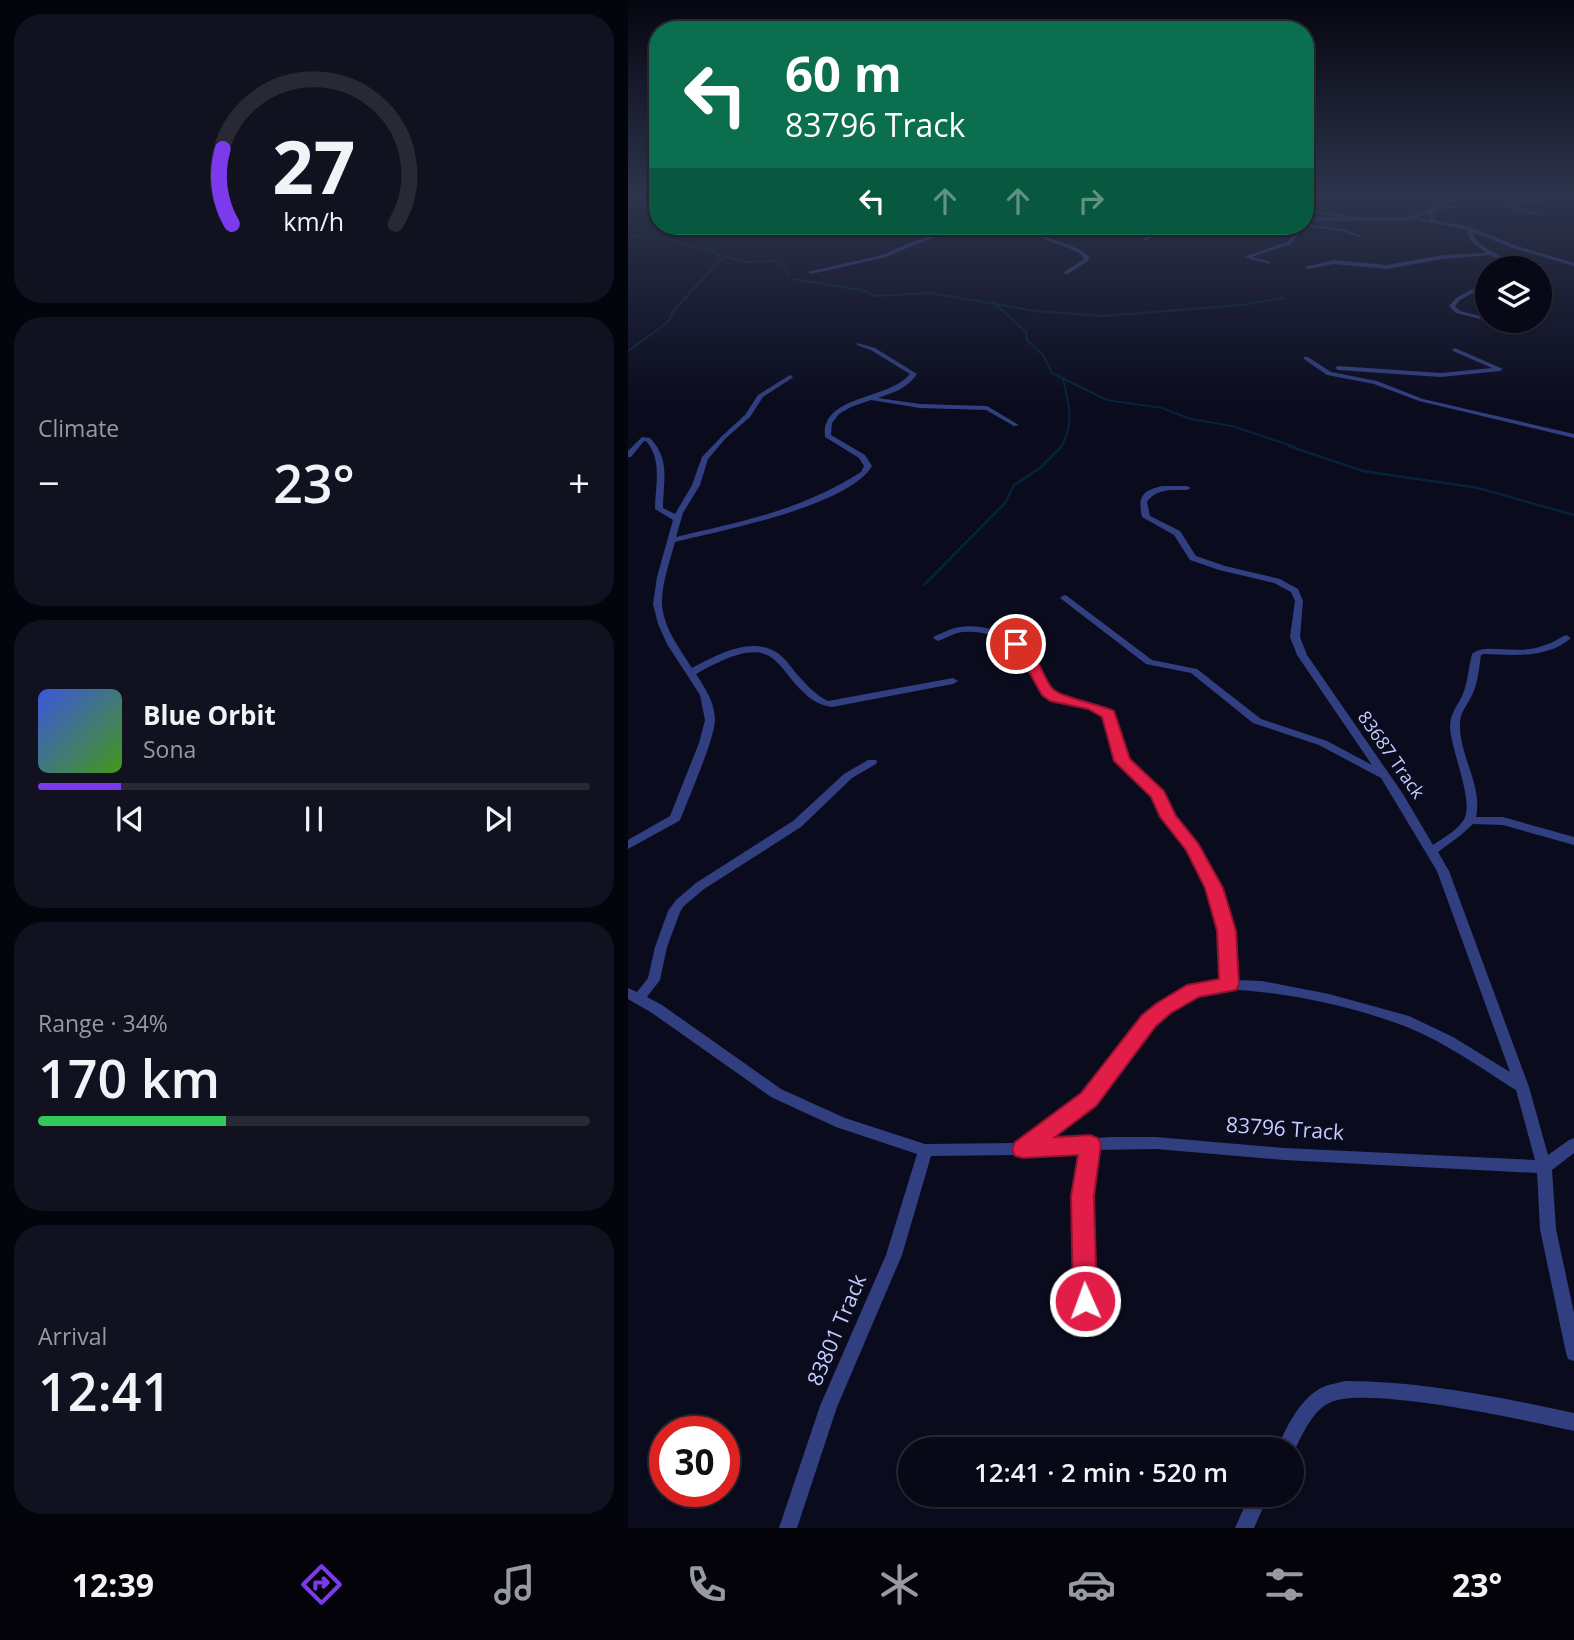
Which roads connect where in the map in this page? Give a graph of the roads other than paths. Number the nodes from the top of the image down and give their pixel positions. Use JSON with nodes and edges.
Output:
{"nodes":[{"id":1,"x":843,"y":264,"type":"edge"},
{"id":2,"x":1080,"y":264,"type":"edge"},
{"id":3,"x":1321,"y":264,"type":"edge"},
{"id":4,"x":1358,"y":264,"type":"edge"},
{"id":5,"x":1402,"y":264,"type":"edge"},
{"id":6,"x":1308,"y":267,"type":"dead end"},
{"id":7,"x":811,"y":272,"type":"dead end"},
{"id":8,"x":1066,"y":273,"type":"dead end"},
{"id":9,"x":1475,"y":290,"type":"edge"},
{"id":10,"x":1475,"y":316,"type":"edge"},
{"id":11,"x":859,"y":344,"type":"dead end"},
{"id":12,"x":1455,"y":350,"type":"dead end"},
{"id":13,"x":1306,"y":358,"type":"dead end"},
{"id":14,"x":1321,"y":366,"type":"junction"},
{"id":15,"x":790,"y":377,"type":"dead end"},
{"id":16,"x":870,"y":398,"type":"junction"},
{"id":17,"x":1016,"y":425,"type":"dead end"},
{"id":18,"x":1574,"y":436,"type":"edge"},
{"id":19,"x":628,"y":455,"type":"edge"},
{"id":20,"x":1187,"y":488,"type":"dead end"},
{"id":21,"x":678,"y":519,"type":"junction"},
{"id":22,"x":672,"y":540,"type":"junction"},
{"id":23,"x":1064,"y":598,"type":"dead end"},
{"id":24,"x":938,"y":638,"type":"dead end"},
{"id":25,"x":1566,"y":638,"type":"dead end"},
{"id":26,"x":690,"y":673,"type":"junction"},
{"id":27,"x":953,"y":681,"type":"dead end"},
{"id":28,"x":872,"y":762,"type":"dead end"},
{"id":29,"x":1384,"y":775,"type":"junction"},
{"id":30,"x":1469,"y":820,"type":"junction"},
{"id":31,"x":1574,"y":841,"type":"edge"},
{"id":32,"x":628,"y":845,"type":"edge"},
{"id":33,"x":1432,"y":851,"type":"junction"},
{"id":34,"x":1229,"y":984,"type":"junction"},
{"id":35,"x":634,"y":996,"type":"edge"},
{"id":36,"x":1522,"y":1087,"type":"junction"},
{"id":37,"x":1090,"y":1144,"type":"junction"},
{"id":38,"x":1574,"y":1144,"type":"edge"},
{"id":39,"x":1023,"y":1149,"type":"junction"},
{"id":40,"x":925,"y":1150,"type":"junction"},
{"id":41,"x":1544,"y":1167,"type":"junction"},
{"id":42,"x":1088,"y":1323,"type":"dead end"},
{"id":43,"x":1574,"y":1353,"type":"edge"},
{"id":44,"x":1574,"y":1422,"type":"edge"},
{"id":45,"x":1293,"y":1437,"type":"edge"},
{"id":46,"x":1254,"y":1507,"type":"edge"},
{"id":47,"x":788,"y":1528,"type":"edge"},
{"id":48,"x":1244,"y":1528,"type":"edge"}],
"edges":[{"from":1,"to":7,"type":"street"},
{"from":2,"to":8,"type":"street"},
{"from":3,"to":6,"type":"street"},
{"from":4,"to":5,"type":"street"},
{"from":9,"to":10,"type":"street"},
{"from":11,"to":16,"type":"street"},
{"from":12,"to":14,"type":"street"},
{"from":13,"to":14,"type":"street"},
{"from":14,"to":18,"type":"street"},
{"from":15,"to":21,"type":"street"},
{"from":16,"to":17,"type":"street"},
{"from":16,"to":22,"type":"street"},
{"from":19,"to":21,"type":"street"},
{"from":20,"to":29,"type":"street","name":"83687 Track"},
{"from":21,"to":22,"type":"street"},
{"from":22,"to":26,"type":"street"},
{"from":23,"to":29,"type":"street"},
{"from":24,"to":34,"type":"street"},
{"from":25,"to":30,"type":"street"},
{"from":26,"to":27,"type":"street"},
{"from":26,"to":32,"type":"street"},
{"from":28,"to":35,"type":"street"},
{"from":29,"to":33,"type":"street","name":"83687 Track"},
{"from":30,"to":31,"type":"street"},
{"from":30,"to":33,"type":"street"},
{"from":33,"to":36,"type":"street","name":"83687 Track"},
{"from":34,"to":36,"type":"street"},
{"from":34,"to":39,"type":"street"},
{"from":35,"to":40,"type":"street","name":"83796 Track"},
{"from":36,"to":41,"type":"street","name":"83687 Track"},
{"from":37,"to":39,"type":"street","name":"83796 Track"},
{"from":37,"to":41,"type":"street","name":"83796 Track"},
{"from":37,"to":42,"type":"street"},
{"from":38,"to":41,"type":"street"},
{"from":39,"to":40,"type":"street","name":"83796 Track"},
{"from":40,"to":47,"type":"street","name":"83801 Track"},
{"from":41,"to":43,"type":"street","name":"83687 Track"},
{"from":44,"to":45,"type":"street"},
{"from":46,"to":48,"type":"street"}]}
